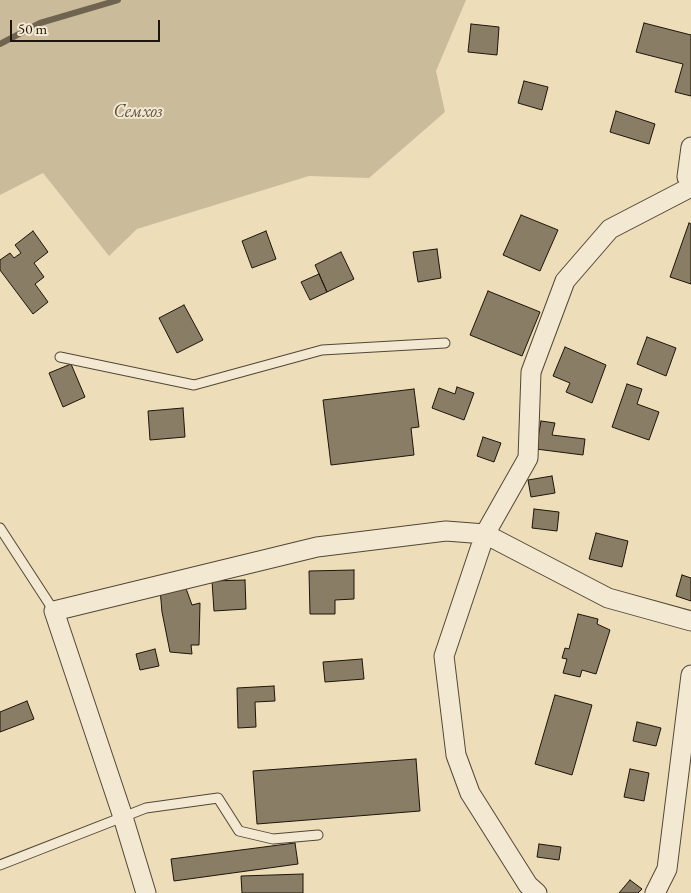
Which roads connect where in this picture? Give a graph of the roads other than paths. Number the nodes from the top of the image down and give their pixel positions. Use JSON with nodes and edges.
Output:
{"nodes":[{"id":1,"x":691,"y":147,"type":"edge"},
{"id":2,"x":691,"y":182,"type":"edge"},
{"id":3,"x":691,"y":187,"type":"edge"},
{"id":4,"x":446,"y":343,"type":"dead end"},
{"id":5,"x":60,"y":357,"type":"dead end"},
{"id":6,"x":0,"y":528,"type":"edge"},
{"id":7,"x":486,"y":534,"type":"junction"},
{"id":8,"x":54,"y":611,"type":"junction"},
{"id":9,"x":691,"y":621,"type":"edge"},
{"id":10,"x":691,"y":675,"type":"edge"},
{"id":11,"x":123,"y":818,"type":"junction"},
{"id":12,"x":318,"y":835,"type":"dead end"},
{"id":13,"x":0,"y":865,"type":"edge"},
{"id":14,"x":146,"y":893,"type":"edge"},
{"id":15,"x":537,"y":893,"type":"edge"},
{"id":16,"x":655,"y":893,"type":"edge"}],
"edges":[{"from":1,"to":2,"type":"street"},
{"from":3,"to":7,"type":"street"},
{"from":4,"to":5,"type":"lane"},
{"from":6,"to":8,"type":"lane"},
{"from":7,"to":8,"type":"street"},
{"from":7,"to":9,"type":"street"},
{"from":7,"to":15,"type":"street"},
{"from":8,"to":11,"type":"street"},
{"from":10,"to":16,"type":"street"},
{"from":11,"to":12,"type":"lane"},
{"from":11,"to":13,"type":"lane"},
{"from":11,"to":14,"type":"street"}]}
